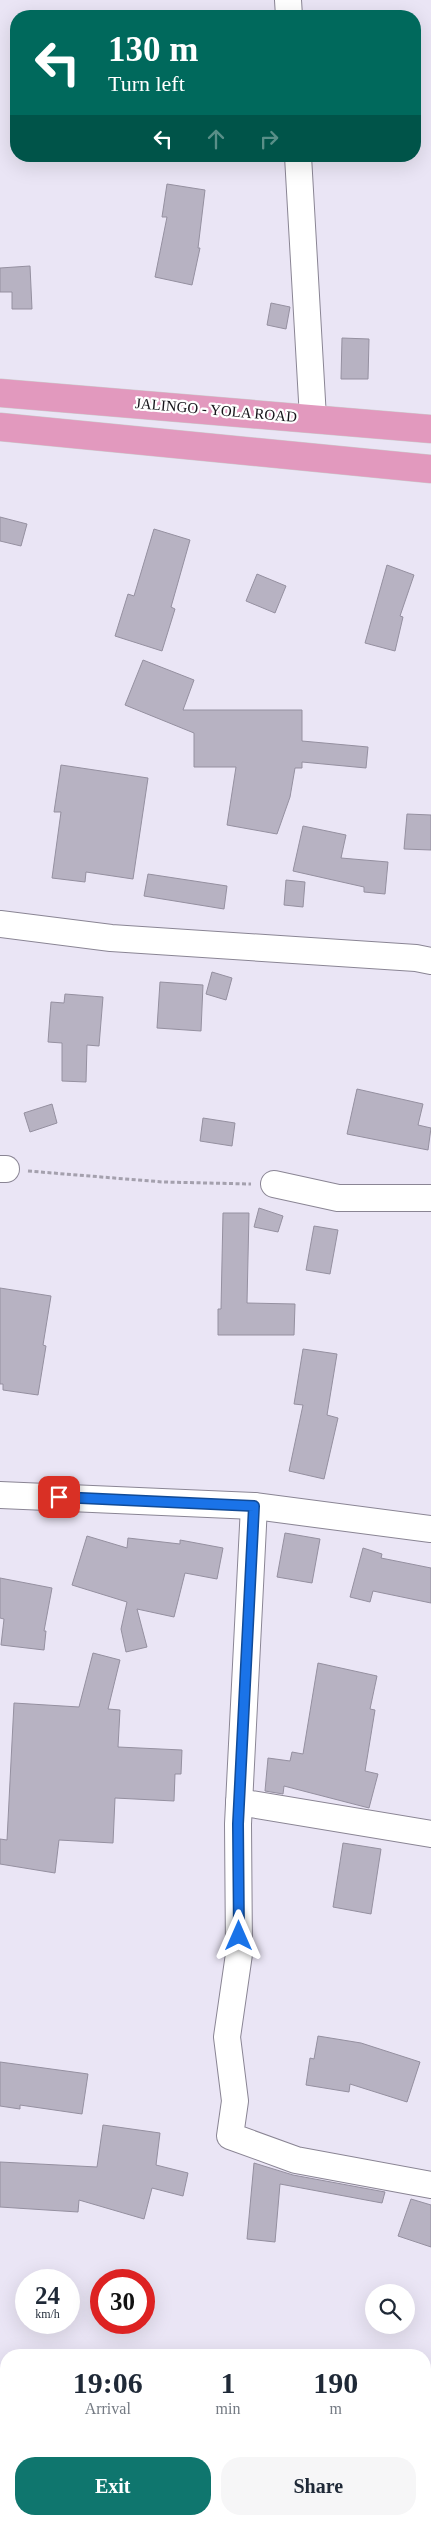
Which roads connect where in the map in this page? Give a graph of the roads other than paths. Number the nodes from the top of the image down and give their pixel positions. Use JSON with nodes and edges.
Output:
{"nodes":[{"id":1,"x":298,"y":162,"type":"edge"},
{"id":2,"x":0,"y":393,"type":"edge"},
{"id":3,"x":313,"y":418,"type":"junction"},
{"id":4,"x":0,"y":427,"type":"edge"},
{"id":5,"x":431,"y":429,"type":"edge"},
{"id":6,"x":431,"y":469,"type":"edge"},
{"id":7,"x":0,"y":924,"type":"edge"},
{"id":8,"x":431,"y":961,"type":"edge"},
{"id":9,"x":274,"y":1184,"type":"road end"},
{"id":10,"x":431,"y":1198,"type":"edge"},
{"id":11,"x":0,"y":1495,"type":"edge"},
{"id":12,"x":254,"y":1506,"type":"junction"},
{"id":13,"x":431,"y":1529,"type":"edge"},
{"id":14,"x":239,"y":1802,"type":"junction"},
{"id":15,"x":431,"y":1834,"type":"edge"},
{"id":16,"x":431,"y":2185,"type":"edge"}],
"edges":[{"from":1,"to":3,"type":"street"},
{"from":2,"to":3,"type":"highway","name":"JALINGO - YOLA ROAD"},
{"from":3,"to":5,"type":"highway","name":"JALINGO - YOLA ROAD"},
{"from":4,"to":6,"type":"highway"},
{"from":7,"to":8,"type":"street"},
{"from":9,"to":10,"type":"street"},
{"from":11,"to":12,"type":"street"},
{"from":12,"to":13,"type":"street"},
{"from":12,"to":14,"type":"street"},
{"from":14,"to":15,"type":"street"},
{"from":14,"to":16,"type":"street"}]}
